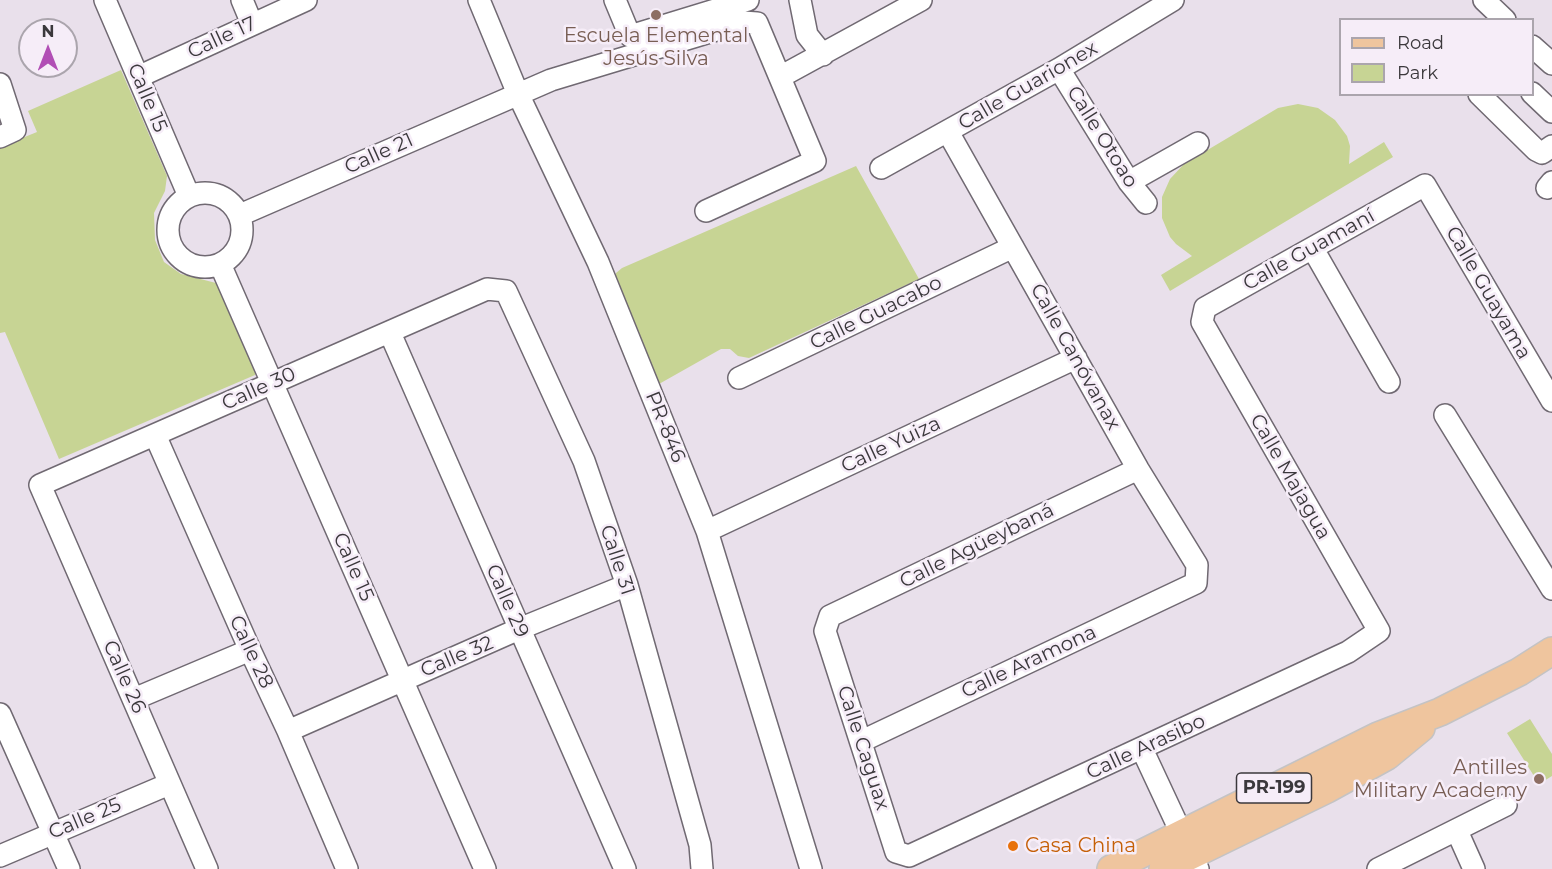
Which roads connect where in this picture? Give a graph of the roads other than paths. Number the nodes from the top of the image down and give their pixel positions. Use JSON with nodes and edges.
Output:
{"nodes":[{"id":1,"x":105,"y":0,"type":"edge"},
{"id":2,"x":242,"y":0,"type":"edge"},
{"id":3,"x":306,"y":0,"type":"edge"},
{"id":4,"x":479,"y":0,"type":"edge"},
{"id":5,"x":615,"y":0,"type":"edge"},
{"id":6,"x":748,"y":0,"type":"edge"},
{"id":7,"x":801,"y":0,"type":"edge"},
{"id":8,"x":921,"y":0,"type":"edge"},
{"id":9,"x":1173,"y":0,"type":"edge"},
{"id":10,"x":1484,"y":0,"type":"edge"},
{"id":11,"x":1503,"y":18,"type":"edge"},
{"id":12,"x":252,"y":24,"type":"junction"},
{"id":13,"x":1534,"y":47,"type":"edge"},
{"id":14,"x":823,"y":55,"type":"junction"},
{"id":15,"x":1552,"y":64,"type":"edge"},
{"id":16,"x":1059,"y":69,"type":"junction"},
{"id":17,"x":138,"y":77,"type":"junction"},
{"id":18,"x":780,"y":77,"type":"junction"},
{"id":19,"x":0,"y":84,"type":"edge"},
{"id":20,"x":518,"y":94,"type":"junction"},
{"id":21,"x":1534,"y":94,"type":"edge"},
{"id":22,"x":1481,"y":96,"type":"edge"},
{"id":23,"x":1552,"y":112,"type":"edge"},
{"id":24,"x":948,"y":132,"type":"junction"},
{"id":25,"x":8,"y":133,"type":"edge"},
{"id":26,"x":1198,"y":143,"type":"dead end"},
{"id":27,"x":1552,"y":146,"type":"edge"},
{"id":28,"x":881,"y":168,"type":"dead end"},
{"id":29,"x":1129,"y":182,"type":"junction"},
{"id":30,"x":1425,"y":185,"type":"joint"},
{"id":31,"x":189,"y":196,"type":"junction"},
{"id":32,"x":1146,"y":203,"type":"dead end"},
{"id":33,"x":706,"y":211,"type":"dead end"},
{"id":34,"x":240,"y":215,"type":"junction"},
{"id":35,"x":1013,"y":247,"type":"junction"},
{"id":36,"x":1313,"y":249,"type":"junction"},
{"id":37,"x":220,"y":264,"type":"junction"},
{"id":38,"x":478,"y":293,"type":"joint"},
{"id":39,"x":1202,"y":322,"type":"joint"},
{"id":40,"x":390,"y":333,"type":"junction"},
{"id":41,"x":1076,"y":358,"type":"junction"},
{"id":42,"x":739,"y":378,"type":"dead end"},
{"id":43,"x":1389,"y":382,"type":"dead end"},
{"id":44,"x":272,"y":383,"type":"junction"},
{"id":45,"x":1552,"y":401,"type":"edge"},
{"id":46,"x":1445,"y":415,"type":"dead end"},
{"id":47,"x":155,"y":435,"type":"junction"},
{"id":48,"x":1137,"y":469,"type":"junction"},
{"id":49,"x":40,"y":485,"type":"joint"},
{"id":50,"x":707,"y":531,"type":"junction"},
{"id":51,"x":1196,"y":583,"type":"joint"},
{"id":52,"x":627,"y":585,"type":"junction"},
{"id":53,"x":1552,"y":589,"type":"edge"},
{"id":54,"x":519,"y":630,"type":"junction"},
{"id":55,"x":825,"y":631,"type":"joint"},
{"id":56,"x":1379,"y":631,"type":"joint"},
{"id":57,"x":250,"y":650,"type":"junction"},
{"id":58,"x":1552,"y":651,"type":"edge"},
{"id":59,"x":402,"y":680,"type":"junction"},
{"id":60,"x":134,"y":699,"type":"junction"},
{"id":61,"x":0,"y":714,"type":"edge"},
{"id":62,"x":288,"y":731,"type":"junction"},
{"id":63,"x":862,"y":741,"type":"junction"},
{"id":64,"x":1142,"y":749,"type":"junction"},
{"id":65,"x":169,"y":784,"type":"junction"},
{"id":66,"x":1506,"y":805,"type":"dead end"},
{"id":67,"x":1457,"y":831,"type":"junction"},
{"id":68,"x":53,"y":833,"type":"junction"},
{"id":69,"x":1190,"y":853,"type":"edge"},
{"id":70,"x":0,"y":856,"type":"edge"},
{"id":71,"x":909,"y":856,"type":"joint"},
{"id":72,"x":69,"y":869,"type":"edge"},
{"id":73,"x":207,"y":869,"type":"edge"},
{"id":74,"x":347,"y":869,"type":"edge"},
{"id":75,"x":485,"y":869,"type":"edge"},
{"id":76,"x":625,"y":869,"type":"edge"},
{"id":77,"x":702,"y":869,"type":"edge"},
{"id":78,"x":811,"y":869,"type":"edge"},
{"id":79,"x":1111,"y":869,"type":"edge"},
{"id":80,"x":1163,"y":869,"type":"edge"},
{"id":81,"x":1378,"y":869,"type":"edge"},
{"id":82,"x":1474,"y":869,"type":"edge"}],
"edges":[{"from":1,"to":17,"type":"street","name":"Calle 15"},
{"from":2,"to":12,"type":"street"},
{"from":3,"to":12,"type":"street","name":"Calle 17"},
{"from":4,"to":20,"type":"street","name":"PR-846","number":"PR-846"},
{"from":5,"to":6,"type":"street"},
{"from":7,"to":14,"type":"street"},
{"from":8,"to":14,"type":"street"},
{"from":9,"to":16,"type":"street","name":"Calle Guarionex"},
{"from":10,"to":11,"type":"street"},
{"from":12,"to":17,"type":"street","name":"Calle 17"},
{"from":13,"to":15,"type":"street"},
{"from":14,"to":18,"type":"street"},
{"from":16,"to":24,"type":"street","name":"Calle Guarionex"},
{"from":16,"to":29,"type":"street","name":"Calle Otoao"},
{"from":17,"to":31,"type":"street","name":"Calle 15"},
{"from":18,"to":20,"type":"street","name":"Calle 21"},
{"from":18,"to":33,"type":"street"},
{"from":19,"to":25,"type":"street"},
{"from":20,"to":34,"type":"street","name":"Calle 21"},
{"from":20,"to":50,"type":"street","name":"PR-846","number":"PR-846"},
{"from":21,"to":23,"type":"street"},
{"from":22,"to":27,"type":"street"},
{"from":24,"to":28,"type":"street","name":"Calle Guarionex"},
{"from":24,"to":35,"type":"street","name":"Calle Canóvanax"},
{"from":26,"to":29,"type":"street"},
{"from":29,"to":32,"type":"street","name":"Calle Otoao"},
{"from":30,"to":36,"type":"street","name":"Calle Guamaní"},
{"from":30,"to":45,"type":"street","name":"Calle Guayama"},
{"from":31,"to":34,"type":"street"},
{"from":31,"to":37,"type":"street"},
{"from":34,"to":37,"type":"street"},
{"from":35,"to":41,"type":"street","name":"Calle Canóvanax"},
{"from":35,"to":42,"type":"street","name":"Calle Guacabo"},
{"from":36,"to":39,"type":"street","name":"Calle Guamaní"},
{"from":36,"to":43,"type":"street"},
{"from":37,"to":44,"type":"street","name":"Calle 15"},
{"from":38,"to":40,"type":"street","name":"Calle 30"},
{"from":38,"to":52,"type":"street","name":"Calle 31"},
{"from":39,"to":56,"type":"street","name":"Calle Majagua"},
{"from":40,"to":44,"type":"street","name":"Calle 30"},
{"from":40,"to":54,"type":"street","name":"Calle 29"},
{"from":41,"to":48,"type":"street","name":"Calle Canóvanax"},
{"from":41,"to":50,"type":"street","name":"Calle Yuiza"},
{"from":44,"to":47,"type":"street","name":"Calle 30"},
{"from":44,"to":59,"type":"street","name":"Calle 15"},
{"from":46,"to":53,"type":"street"},
{"from":47,"to":49,"type":"street","name":"Calle 30"},
{"from":47,"to":57,"type":"street","name":"Calle 28"},
{"from":48,"to":51,"type":"street","name":"Calle Canóvanax"},
{"from":48,"to":55,"type":"street","name":"Calle Agüeybaná"},
{"from":49,"to":60,"type":"street","name":"Calle 26"},
{"from":50,"to":78,"type":"street","name":"PR-846","number":"PR-846"},
{"from":51,"to":63,"type":"street","name":"Calle Aramona"},
{"from":52,"to":54,"type":"street","name":"Calle 32"},
{"from":52,"to":77,"type":"street","name":"Calle 31"},
{"from":54,"to":59,"type":"street","name":"Calle 32"},
{"from":54,"to":76,"type":"street","name":"Calle 29"},
{"from":55,"to":63,"type":"street","name":"Calle Caguax"},
{"from":56,"to":64,"type":"street","name":"Calle Arasibo"},
{"from":57,"to":60,"type":"street"},
{"from":57,"to":62,"type":"street","name":"Calle 28"},
{"from":58,"to":69,"type":"main road","number":"PR-199"},
{"from":59,"to":62,"type":"street","name":"Calle 32"},
{"from":59,"to":75,"type":"street","name":"Calle 15"},
{"from":60,"to":65,"type":"street","name":"Calle 26"},
{"from":61,"to":68,"type":"street"},
{"from":62,"to":74,"type":"street","name":"Calle 28"},
{"from":63,"to":71,"type":"street","name":"Calle Caguax"},
{"from":64,"to":69,"type":"street"},
{"from":64,"to":71,"type":"street","name":"Calle Arasibo"},
{"from":65,"to":68,"type":"street","name":"Calle 25"},
{"from":65,"to":73,"type":"street","name":"Calle 26"},
{"from":66,"to":67,"type":"street"},
{"from":67,"to":81,"type":"street"},
{"from":67,"to":82,"type":"street"},
{"from":68,"to":70,"type":"street","name":"Calle 25"},
{"from":68,"to":72,"type":"street"},
{"from":69,"to":79,"type":"main road","number":"PR-199"},
{"from":69,"to":80,"type":"main road","number":"PR-199"}]}
